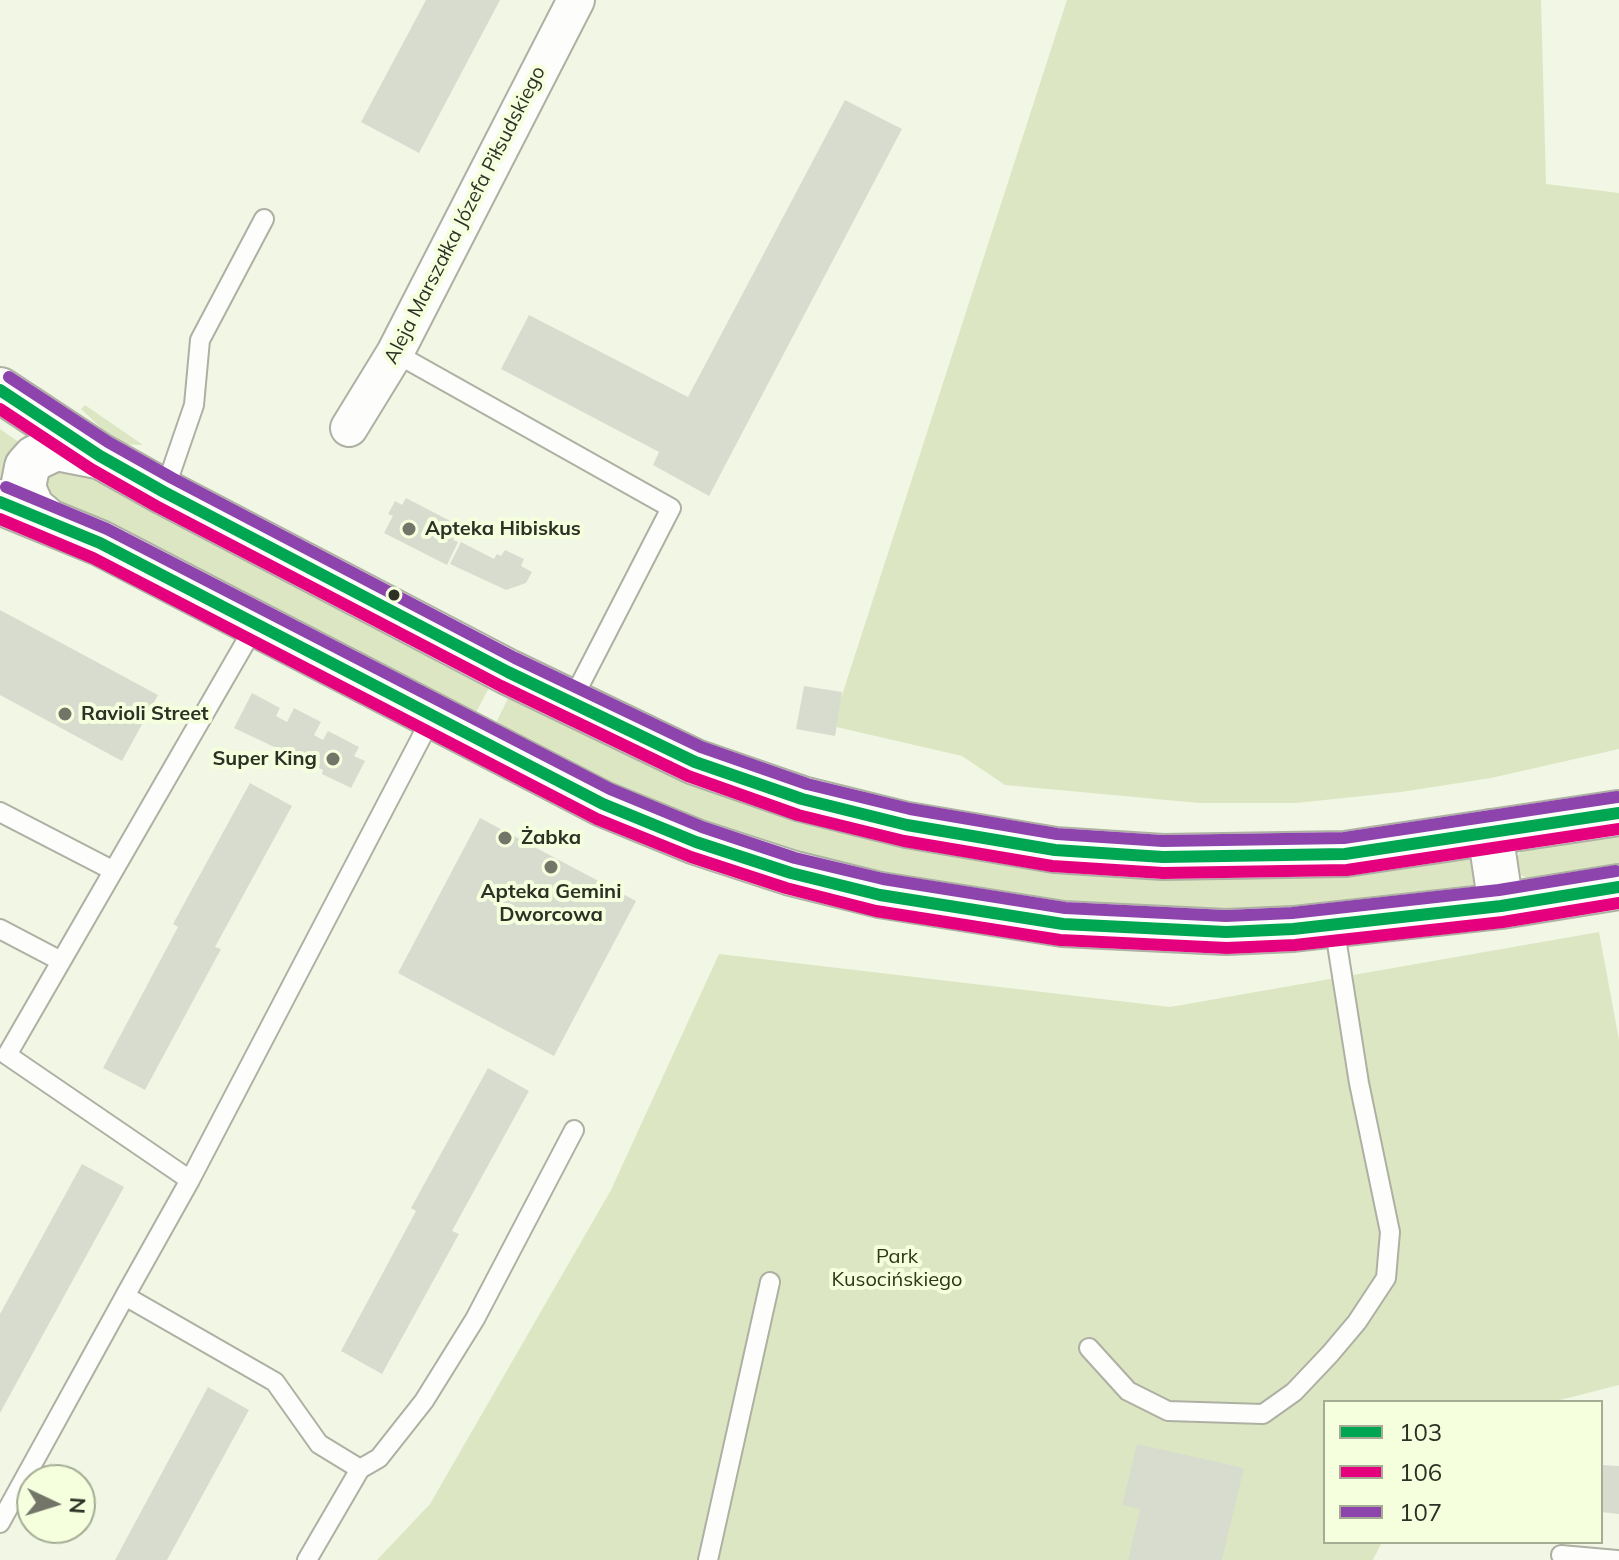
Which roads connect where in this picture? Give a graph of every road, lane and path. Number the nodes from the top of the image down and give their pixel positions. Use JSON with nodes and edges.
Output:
{"nodes":[{"id":1,"x":576,"y":0,"type":"edge"},
{"id":2,"x":264,"y":219,"type":"dead end"},
{"id":3,"x":395,"y":353,"type":"junction"},
{"id":4,"x":0,"y":390,"type":"edge"},
{"id":5,"x":349,"y":428,"type":"dead end"},
{"id":6,"x":100,"y":456,"type":"junction"},
{"id":7,"x":164,"y":492,"type":"junction"},
{"id":8,"x":0,"y":502,"type":"edge"},
{"id":9,"x":45,"y":519,"type":"junction"},
{"id":10,"x":256,"y":624,"type":"junction"},
{"id":11,"x":570,"y":704,"type":"junction"},
{"id":12,"x":432,"y":717,"type":"junction"},
{"id":13,"x":0,"y":812,"type":"edge"},
{"id":14,"x":1619,"y":813,"type":"edge"},
{"id":15,"x":1490,"y":832,"type":"junction"},
{"id":16,"x":112,"y":870,"type":"junction"},
{"id":17,"x":1619,"y":887,"type":"edge"},
{"id":18,"x":1501,"y":906,"type":"junction"},
{"id":19,"x":1334,"y":925,"type":"junction"},
{"id":20,"x":0,"y":929,"type":"edge"},
{"id":21,"x":59,"y":960,"type":"junction"},
{"id":22,"x":3,"y":1062,"type":"edge"},
{"id":23,"x":574,"y":1130,"type":"dead end"},
{"id":24,"x":190,"y":1180,"type":"junction"},
{"id":25,"x":770,"y":1282,"type":"dead end"},
{"id":26,"x":125,"y":1296,"type":"junction"},
{"id":27,"x":1089,"y":1348,"type":"dead end"},
{"id":28,"x":360,"y":1469,"type":"junction"},
{"id":29,"x":0,"y":1523,"type":"edge"},
{"id":30,"x":1561,"y":1555,"type":"dead end"},
{"id":31,"x":307,"y":1560,"type":"edge"},
{"id":32,"x":708,"y":1560,"type":"edge"},
{"id":33,"x":1617,"y":1560,"type":"edge"}],
"edges":[{"from":1,"to":3,"type":"street","name":"Aleja Marszałka Józefa Piłsudskiego"},
{"from":2,"to":7,"type":"lane"},
{"from":3,"to":5,"type":"street","name":"Aleja Marszałka Józefa Piłsudskiego"},
{"from":3,"to":11,"type":"lane"},
{"from":4,"to":6,"type":"street"},
{"from":6,"to":7,"type":"street"},
{"from":6,"to":9,"type":"street"},
{"from":7,"to":11,"type":"street"},
{"from":8,"to":9,"type":"street"},
{"from":9,"to":10,"type":"street"},
{"from":10,"to":12,"type":"street"},
{"from":10,"to":16,"type":"lane"},
{"from":11,"to":15,"type":"street"},
{"from":12,"to":19,"type":"street"},
{"from":12,"to":24,"type":"lane"},
{"from":13,"to":16,"type":"lane"},
{"from":14,"to":15,"type":"street"},
{"from":15,"to":18,"type":"street"},
{"from":16,"to":21,"type":"lane"},
{"from":17,"to":18,"type":"street"},
{"from":18,"to":19,"type":"street"},
{"from":19,"to":27,"type":"lane"},
{"from":20,"to":21,"type":"lane"},
{"from":21,"to":22,"type":"lane"},
{"from":22,"to":24,"type":"lane"},
{"from":23,"to":28,"type":"lane"},
{"from":24,"to":26,"type":"lane"},
{"from":25,"to":32,"type":"lane"},
{"from":26,"to":28,"type":"lane"},
{"from":26,"to":29,"type":"lane"},
{"from":28,"to":31,"type":"lane"},
{"from":30,"to":33,"type":"lane"}]}
